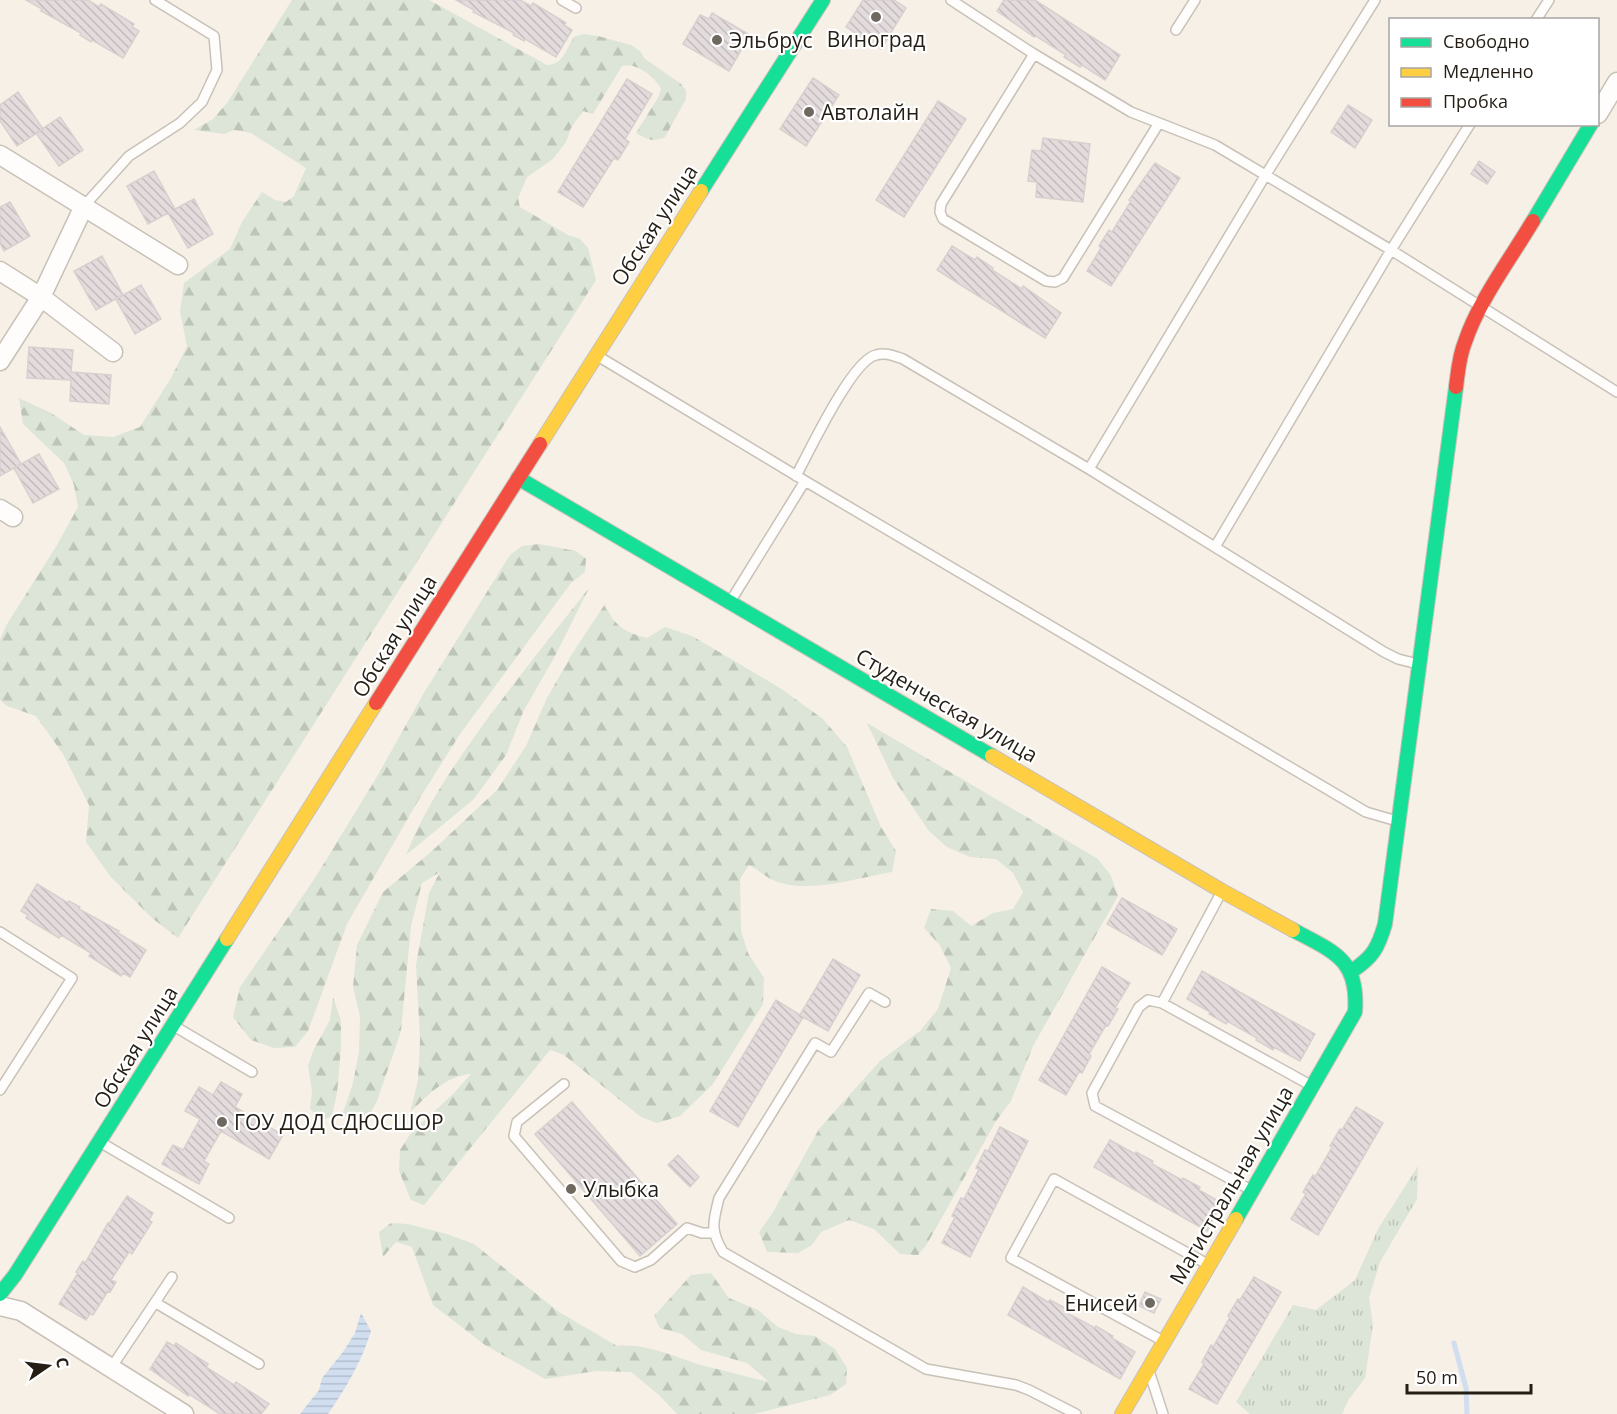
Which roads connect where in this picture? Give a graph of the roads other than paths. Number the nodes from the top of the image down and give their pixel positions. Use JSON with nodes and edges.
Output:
{"nodes":[{"id":1,"x":155,"y":0,"type":"edge"},
{"id":2,"x":562,"y":0,"type":"edge"},
{"id":3,"x":823,"y":0,"type":"edge"},
{"id":4,"x":951,"y":0,"type":"edge"},
{"id":5,"x":1195,"y":0,"type":"edge"},
{"id":6,"x":1375,"y":0,"type":"edge"},
{"id":7,"x":1549,"y":0,"type":"edge"},
{"id":8,"x":576,"y":8,"type":"dead end"},
{"id":9,"x":1537,"y":18,"type":"edge"},
{"id":10,"x":1176,"y":30,"type":"dead end"},
{"id":11,"x":1034,"y":54,"type":"junction"},
{"id":12,"x":1617,"y":82,"type":"edge"},
{"id":13,"x":1599,"y":112,"type":"edge"},
{"id":14,"x":1159,"y":123,"type":"junction"},
{"id":15,"x":1469,"y":126,"type":"edge"},
{"id":16,"x":1590,"y":126,"type":"edge"},
{"id":17,"x":0,"y":156,"type":"edge"},
{"id":18,"x":1265,"y":176,"type":"junction"},
{"id":19,"x":84,"y":206,"type":"junction"},
{"id":20,"x":1390,"y":250,"type":"junction"},
{"id":21,"x":178,"y":265,"type":"dead end"},
{"id":22,"x":0,"y":272,"type":"edge"},
{"id":23,"x":41,"y":297,"type":"junction"},
{"id":24,"x":1481,"y":307,"type":"junction"},
{"id":25,"x":113,"y":352,"type":"dead end"},
{"id":26,"x":596,"y":356,"type":"junction"},
{"id":27,"x":0,"y":361,"type":"edge"},
{"id":28,"x":1617,"y":392,"type":"edge"},
{"id":29,"x":1089,"y":470,"type":"junction"},
{"id":30,"x":518,"y":478,"type":"junction"},
{"id":31,"x":800,"y":479,"type":"junction"},
{"id":32,"x":1215,"y":548,"type":"junction"},
{"id":33,"x":730,"y":603,"type":"junction"},
{"id":34,"x":1418,"y":664,"type":"junction"},
{"id":35,"x":1398,"y":821,"type":"junction"},
{"id":36,"x":1222,"y":891,"type":"junction"},
{"id":37,"x":0,"y":932,"type":"edge"},
{"id":38,"x":1352,"y":971,"type":"junction"},
{"id":39,"x":885,"y":1002,"type":"dead end"},
{"id":40,"x":1162,"y":1003,"type":"junction"},
{"id":41,"x":173,"y":1025,"type":"junction"},
{"id":42,"x":252,"y":1072,"type":"dead end"},
{"id":43,"x":564,"y":1084,"type":"dead end"},
{"id":44,"x":1312,"y":1086,"type":"junction"},
{"id":45,"x":0,"y":1090,"type":"edge"},
{"id":46,"x":100,"y":1142,"type":"junction"},
{"id":47,"x":1251,"y":1190,"type":"junction"},
{"id":48,"x":229,"y":1218,"type":"dead end"},
{"id":49,"x":714,"y":1233,"type":"junction"},
{"id":50,"x":1209,"y":1265,"type":"junction"},
{"id":51,"x":172,"y":1277,"type":"dead end"},
{"id":52,"x":0,"y":1294,"type":"edge"},
{"id":53,"x":156,"y":1303,"type":"junction"},
{"id":54,"x":0,"y":1306,"type":"edge"},
{"id":55,"x":1165,"y":1342,"type":"junction"},
{"id":56,"x":259,"y":1364,"type":"dead end"},
{"id":57,"x":111,"y":1368,"type":"junction"},
{"id":58,"x":1149,"y":1370,"type":"junction"},
{"id":59,"x":184,"y":1414,"type":"edge"},
{"id":60,"x":1076,"y":1414,"type":"edge"},
{"id":61,"x":1122,"y":1414,"type":"edge"},
{"id":62,"x":1163,"y":1414,"type":"edge"}],
"edges":[{"from":1,"to":19,"type":"lane"},
{"from":2,"to":8,"type":"lane"},
{"from":3,"to":26,"type":"street","name":"Обская улица"},
{"from":4,"to":11,"type":"lane"},
{"from":5,"to":10,"type":"lane"},
{"from":6,"to":18,"type":"lane"},
{"from":7,"to":9,"type":"lane"},
{"from":11,"to":14,"type":"lane"},
{"from":11,"to":14,"type":"lane"},
{"from":12,"to":13,"type":"street"},
{"from":14,"to":18,"type":"lane"},
{"from":15,"to":20,"type":"lane"},
{"from":16,"to":24,"type":"street"},
{"from":17,"to":19,"type":"street"},
{"from":18,"to":20,"type":"lane"},
{"from":18,"to":29,"type":"lane"},
{"from":19,"to":21,"type":"street"},
{"from":19,"to":23,"type":"street"},
{"from":20,"to":24,"type":"lane"},
{"from":20,"to":32,"type":"lane"},
{"from":22,"to":23,"type":"street"},
{"from":23,"to":25,"type":"street"},
{"from":23,"to":27,"type":"street"},
{"from":24,"to":28,"type":"lane"},
{"from":24,"to":34,"type":"street"},
{"from":26,"to":30,"type":"street","name":"Обская улица"},
{"from":26,"to":31,"type":"lane"},
{"from":29,"to":31,"type":"lane"},
{"from":29,"to":32,"type":"lane"},
{"from":30,"to":33,"type":"street","name":"Студенческая улица"},
{"from":30,"to":41,"type":"street","name":"Обская улица"},
{"from":31,"to":33,"type":"lane"},
{"from":31,"to":35,"type":"lane"},
{"from":32,"to":34,"type":"lane"},
{"from":33,"to":36,"type":"street","name":"Студенческая улица"},
{"from":34,"to":35,"type":"street"},
{"from":35,"to":38,"type":"street"},
{"from":36,"to":38,"type":"street","name":"Студенческая улица"},
{"from":36,"to":40,"type":"lane"},
{"from":37,"to":45,"type":"lane"},
{"from":38,"to":44,"type":"street","name":"Магистральная улица"},
{"from":39,"to":49,"type":"lane"},
{"from":40,"to":44,"type":"lane"},
{"from":40,"to":47,"type":"lane"},
{"from":41,"to":42,"type":"lane"},
{"from":41,"to":46,"type":"street","name":"Обская улица"},
{"from":43,"to":49,"type":"lane"},
{"from":44,"to":47,"type":"street","name":"Магистральная улица"},
{"from":46,"to":48,"type":"lane"},
{"from":46,"to":52,"type":"street","name":"Обская улица"},
{"from":47,"to":50,"type":"street","name":"Магистральная улица"},
{"from":49,"to":60,"type":"lane"},
{"from":50,"to":55,"type":"street","name":"Магистральная улица"},
{"from":50,"to":55,"type":"lane"},
{"from":51,"to":53,"type":"lane"},
{"from":53,"to":56,"type":"lane"},
{"from":53,"to":57,"type":"lane"},
{"from":54,"to":57,"type":"street"},
{"from":55,"to":58,"type":"street","name":"Магистральная улица"},
{"from":57,"to":59,"type":"street"},
{"from":58,"to":61,"type":"street","name":"Магистральная улица"},
{"from":58,"to":62,"type":"lane"}]}
